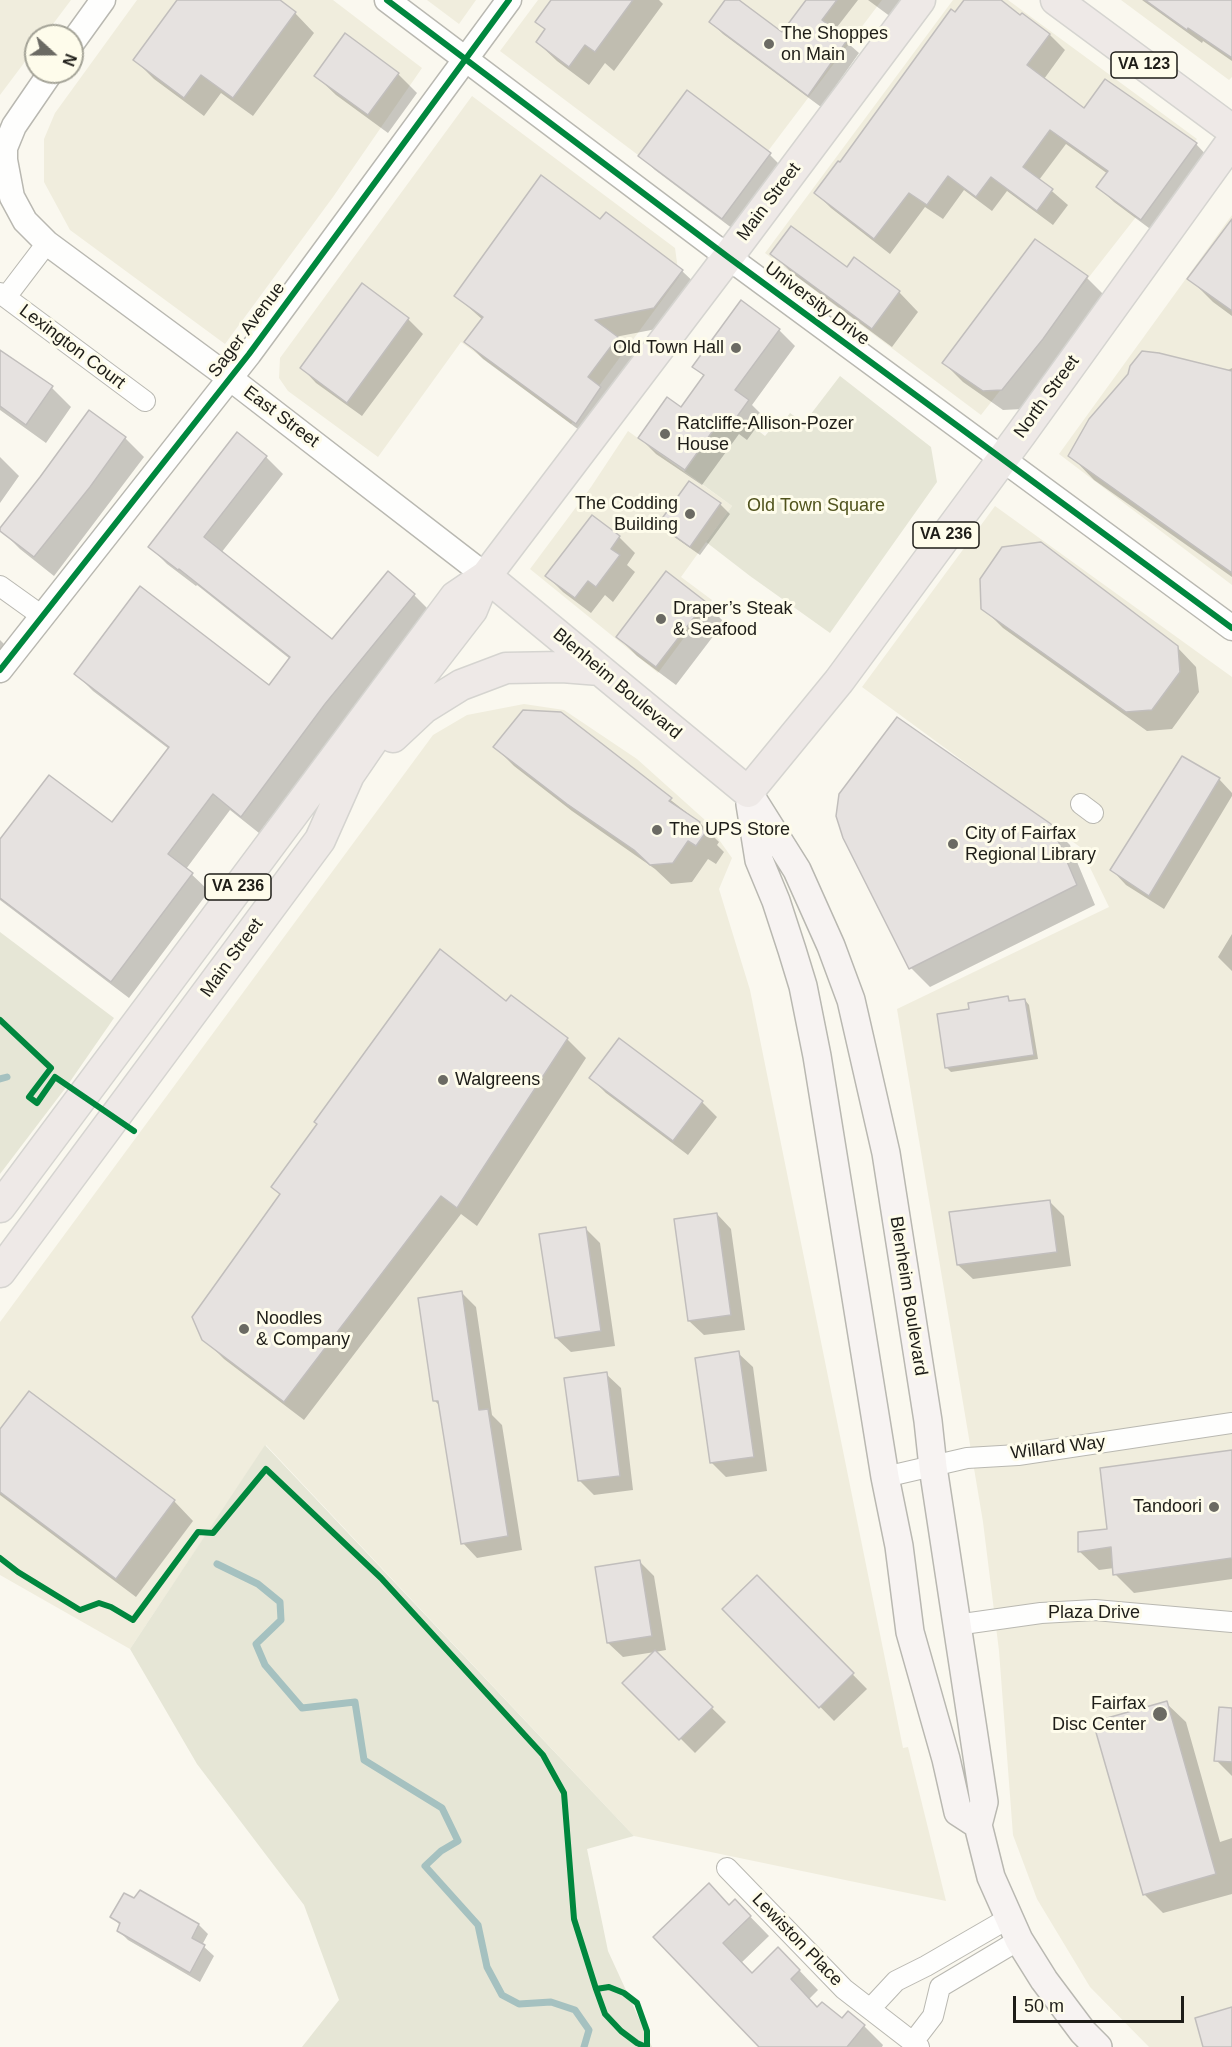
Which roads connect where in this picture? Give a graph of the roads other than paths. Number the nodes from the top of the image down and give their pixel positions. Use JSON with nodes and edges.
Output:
{"nodes":[{"id":1,"x":103,"y":0,"type":"edge"},
{"id":2,"x":387,"y":0,"type":"edge"},
{"id":3,"x":508,"y":0,"type":"edge"},
{"id":4,"x":920,"y":0,"type":"edge"},
{"id":5,"x":1056,"y":0,"type":"edge"},
{"id":6,"x":84,"y":26,"type":"edge"},
{"id":7,"x":466,"y":58,"type":"junction"},
{"id":8,"x":43,"y":84,"type":"edge"},
{"id":9,"x":1232,"y":130,"type":"edge"},
{"id":10,"x":1232,"y":141,"type":"edge"},
{"id":11,"x":46,"y":243,"type":"junction"},
{"id":12,"x":728,"y":257,"type":"junction"},
{"id":13,"x":3,"y":295,"type":"edge"},
{"id":14,"x":231,"y":379,"type":"junction"},
{"id":15,"x":145,"y":401,"type":"dead end"},
{"id":16,"x":1003,"y":458,"type":"junction"},
{"id":17,"x":486,"y":576,"type":"junction"},
{"id":18,"x":0,"y":586,"type":"edge"},
{"id":19,"x":42,"y":616,"type":"junction"},
{"id":20,"x":1232,"y":628,"type":"edge"},
{"id":21,"x":0,"y":670,"type":"edge"},
{"id":22,"x":600,"y":670,"type":"junction"},
{"id":23,"x":748,"y":792,"type":"junction"},
{"id":24,"x":320,"y":840,"type":"junction"},
{"id":25,"x":0,"y":1207,"type":"edge"},
{"id":26,"x":0,"y":1272,"type":"edge"},
{"id":27,"x":1232,"y":1423,"type":"edge"},
{"id":28,"x":933,"y":1467,"type":"junction"},
{"id":29,"x":885,"y":1477,"type":"junction"},
{"id":30,"x":1232,"y":1622,"type":"edge"},
{"id":31,"x":956,"y":1625,"type":"junction"},
{"id":32,"x":978,"y":1825,"type":"junction"},
{"id":33,"x":727,"y":1868,"type":"dead end"},
{"id":34,"x":1014,"y":1929,"type":"junction"},
{"id":35,"x":926,"y":1966,"type":"junction"},
{"id":36,"x":940,"y":1987,"type":"junction"},
{"id":37,"x":870,"y":2009,"type":"junction"},
{"id":38,"x":916,"y":2044,"type":"edge"},
{"id":39,"x":1098,"y":2047,"type":"edge"}],
"edges":[{"from":1,"to":6,"type":"street"},
{"from":2,"to":7,"type":"street","name":"University Drive"},
{"from":3,"to":7,"type":"street","name":"Sager Avenue"},
{"from":4,"to":12,"type":"main road","name":"Main Street","number":"VA 236"},
{"from":5,"to":9,"type":"main road","number":"VA 123"},
{"from":7,"to":12,"type":"street","name":"University Drive"},
{"from":7,"to":14,"type":"street","name":"Sager Avenue"},
{"from":8,"to":11,"type":"street","name":"East Street"},
{"from":10,"to":16,"type":"main road","name":"North Street","number":"VA 236"},
{"from":11,"to":13,"type":"street"},
{"from":11,"to":14,"type":"street","name":"East Street"},
{"from":12,"to":16,"type":"street","name":"University Drive"},
{"from":12,"to":17,"type":"main road","name":"Main Street","number":"VA 236"},
{"from":13,"to":15,"type":"street","name":"Lexington Court"},
{"from":14,"to":17,"type":"street","name":"East Street"},
{"from":14,"to":19,"type":"street","name":"Sager Avenue"},
{"from":16,"to":20,"type":"street","name":"University Drive"},
{"from":16,"to":23,"type":"main road","name":"North Street","number":"VA 236"},
{"from":17,"to":22,"type":"main road","name":"Blenheim Boulevard"},
{"from":17,"to":24,"type":"main road","name":"Main Street"},
{"from":17,"to":25,"type":"main road","name":"Main Street","number":"VA 236"},
{"from":18,"to":19,"type":"street"},
{"from":19,"to":21,"type":"street","name":"Sager Avenue"},
{"from":22,"to":23,"type":"main road","name":"Blenheim Boulevard"},
{"from":22,"to":24,"type":"main road","number":"VA 236"},
{"from":23,"to":28,"type":"main road","name":"Blenheim Boulevard"},
{"from":23,"to":29,"type":"main road"},
{"from":24,"to":26,"type":"main road","name":"Main Street","number":"VA 236"},
{"from":27,"to":28,"type":"street","name":"Willard Way"},
{"from":28,"to":29,"type":"street","name":"Willard Way"},
{"from":28,"to":31,"type":"main road","name":"Blenheim Boulevard"},
{"from":29,"to":32,"type":"main road"},
{"from":30,"to":31,"type":"street","name":"Plaza Drive"},
{"from":31,"to":32,"type":"main road","name":"Blenheim Boulevard"},
{"from":32,"to":34,"type":"main road","name":"Blenheim Boulevard"},
{"from":33,"to":37,"type":"street","name":"Lewiston Place"},
{"from":34,"to":35,"type":"street"},
{"from":34,"to":36,"type":"street"},
{"from":34,"to":39,"type":"main road","name":"Blenheim Boulevard"},
{"from":35,"to":36,"type":"street"},
{"from":35,"to":37,"type":"street"},
{"from":36,"to":38,"type":"street","name":"Lewiston Place"},
{"from":37,"to":38,"type":"street","name":"Lewiston Place"}]}
